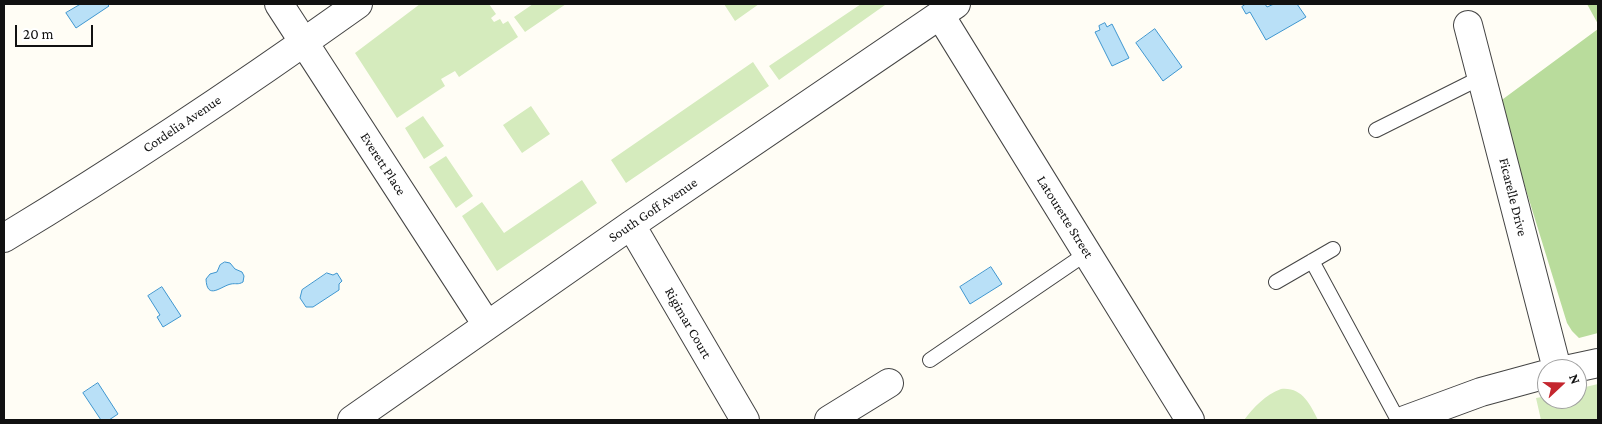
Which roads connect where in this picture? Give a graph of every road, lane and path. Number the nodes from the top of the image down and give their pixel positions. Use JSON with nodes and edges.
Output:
{"nodes":[{"id":1,"x":279,"y":4,"type":"edge"},
{"id":2,"x":358,"y":4,"type":"edge"},
{"id":3,"x":948,"y":9,"type":"edge"},
{"id":4,"x":1468,"y":25,"type":"dead end"},
{"id":5,"x":304,"y":42,"type":"junction"},
{"id":6,"x":1482,"y":77,"type":"junction"},
{"id":7,"x":1376,"y":130,"type":"dead end"},
{"id":8,"x":631,"y":225,"type":"junction"},
{"id":9,"x":4,"y":238,"type":"edge"},
{"id":10,"x":1333,"y":249,"type":"dead end"},
{"id":11,"x":1087,"y":253,"type":"junction"},
{"id":12,"x":1312,"y":261,"type":"junction"},
{"id":13,"x":1276,"y":282,"type":"dead end"},
{"id":14,"x":487,"y":325,"type":"junction"},
{"id":15,"x":1554,"y":359,"type":"edge"},
{"id":16,"x":930,"y":360,"type":"dead end"},
{"id":17,"x":1537,"y":377,"type":"edge"},
{"id":18,"x":889,"y":384,"type":"dead end"},
{"id":19,"x":352,"y":420,"type":"edge"},
{"id":20,"x":745,"y":420,"type":"edge"},
{"id":21,"x":829,"y":420,"type":"edge"},
{"id":22,"x":1190,"y":420,"type":"edge"},
{"id":23,"x":1398,"y":420,"type":"edge"},
{"id":24,"x":1405,"y":420,"type":"edge"}],
"edges":[{"from":1,"to":5,"type":"street","name":"Everett Place"},
{"from":2,"to":5,"type":"street","name":"Cordelia Avenue"},
{"from":3,"to":8,"type":"street","name":"South Goff Avenue"},
{"from":3,"to":11,"type":"street","name":"Latourette Street"},
{"from":4,"to":6,"type":"street","name":"Ficarelle Drive"},
{"from":5,"to":9,"type":"street","name":"Cordelia Avenue"},
{"from":5,"to":14,"type":"street","name":"Everett Place"},
{"from":6,"to":7,"type":"lane"},
{"from":6,"to":15,"type":"street","name":"Ficarelle Drive"},
{"from":8,"to":14,"type":"street","name":"South Goff Avenue"},
{"from":8,"to":20,"type":"street","name":"Rigimar Court"},
{"from":10,"to":12,"type":"lane"},
{"from":11,"to":16,"type":"lane"},
{"from":11,"to":22,"type":"street","name":"Latourette Street"},
{"from":12,"to":13,"type":"lane"},
{"from":12,"to":23,"type":"lane"},
{"from":14,"to":19,"type":"street","name":"South Goff Avenue"},
{"from":17,"to":24,"type":"street"},
{"from":18,"to":21,"type":"street"}]}
